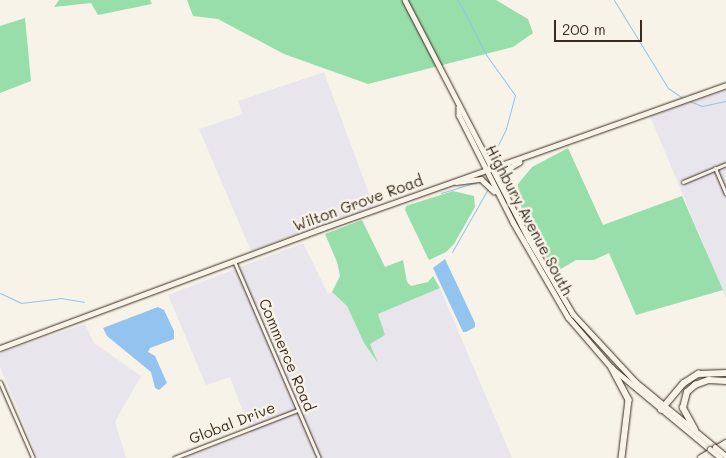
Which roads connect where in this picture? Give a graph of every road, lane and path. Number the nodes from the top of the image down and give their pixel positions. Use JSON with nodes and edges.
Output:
{"nodes":[{"id":1,"x":404,"y":0,"type":"edge"},
{"id":2,"x":726,"y":85,"type":"edge"},
{"id":3,"x":459,"y":107,"type":"junction"},
{"id":4,"x":546,"y":149,"type":"junction"},
{"id":5,"x":726,"y":164,"type":"edge"},
{"id":6,"x":492,"y":168,"type":"junction"},
{"id":7,"x":715,"y":168,"type":"junction"},
{"id":8,"x":487,"y":170,"type":"junction"},
{"id":9,"x":454,"y":181,"type":"junction"},
{"id":10,"x":683,"y":182,"type":"dead end"},
{"id":11,"x":726,"y":194,"type":"edge"},
{"id":12,"x":509,"y":199,"type":"junction"},
{"id":13,"x":503,"y":202,"type":"junction"},
{"id":14,"x":234,"y":261,"type":"junction"},
{"id":15,"x":0,"y":348,"type":"edge"},
{"id":16,"x":612,"y":368,"type":"junction"},
{"id":17,"x":726,"y":373,"type":"edge"},
{"id":18,"x":726,"y":381,"type":"edge"},
{"id":19,"x":0,"y":382,"type":"edge"},
{"id":20,"x":663,"y":408,"type":"junction"},
{"id":21,"x":298,"y":410,"type":"junction"},
{"id":22,"x":695,"y":430,"type":"junction"},
{"id":23,"x":726,"y":443,"type":"edge"},
{"id":24,"x":713,"y":448,"type":"junction"},
{"id":25,"x":726,"y":449,"type":"edge"},
{"id":26,"x":726,"y":456,"type":"edge"},
{"id":27,"x":33,"y":458,"type":"edge"},
{"id":28,"x":174,"y":458,"type":"edge"},
{"id":29,"x":319,"y":458,"type":"edge"},
{"id":30,"x":622,"y":458,"type":"edge"},
{"id":31,"x":701,"y":458,"type":"edge"},
{"id":32,"x":709,"y":458,"type":"edge"},
{"id":33,"x":721,"y":458,"type":"edge"}],
"edges":[{"from":1,"to":3,"type":"main road","name":"Highbury Avenue South"},
{"from":2,"to":4,"type":"main road","name":"Wilton Grove Road"},
{"from":3,"to":6,"type":"main road","name":"Highbury Avenue South"},
{"from":3,"to":8,"type":"main road","name":"Highbury Avenue South"},
{"from":4,"to":6,"type":"main road","name":"Wilton Grove Road"},
{"from":4,"to":12,"type":"main road"},
{"from":5,"to":7,"type":"street"},
{"from":6,"to":8,"type":"main road","name":"Wilton Grove Road"},
{"from":6,"to":12,"type":"main road","name":"Highbury Avenue South"},
{"from":7,"to":10,"type":"street"},
{"from":7,"to":11,"type":"street"},
{"from":8,"to":9,"type":"main road","name":"Wilton Grove Road"},
{"from":8,"to":13,"type":"main road","name":"Highbury Avenue South"},
{"from":9,"to":13,"type":"main road"},
{"from":9,"to":14,"type":"main road","name":"Wilton Grove Road"},
{"from":12,"to":20,"type":"main road","name":"Highbury Avenue South"},
{"from":13,"to":16,"type":"main road","name":"Highbury Avenue South"},
{"from":14,"to":15,"type":"main road","name":"Wilton Grove Road"},
{"from":14,"to":21,"type":"street","name":"Commerce Road"},
{"from":16,"to":20,"type":"main road","name":"Highbury Avenue South"},
{"from":16,"to":30,"type":"highway"},
{"from":17,"to":20,"type":"highway"},
{"from":18,"to":22,"type":"highway"},
{"from":19,"to":27,"type":"street"},
{"from":20,"to":22,"type":"main road","name":"Highbury Avenue South"},
{"from":20,"to":24,"type":"main road","name":"Highbury Avenue South"},
{"from":21,"to":28,"type":"street","name":"Global Drive"},
{"from":21,"to":29,"type":"street","name":"Commerce Road"},
{"from":22,"to":24,"type":"main road","name":"Highbury Avenue South"},
{"from":23,"to":31,"type":"highway"},
{"from":24,"to":26,"type":"main road","name":"Highbury Avenue South","bridge":true},
{"from":24,"to":33,"type":"main road","name":"Highbury Avenue South","bridge":true},
{"from":25,"to":32,"type":"highway"}]}
